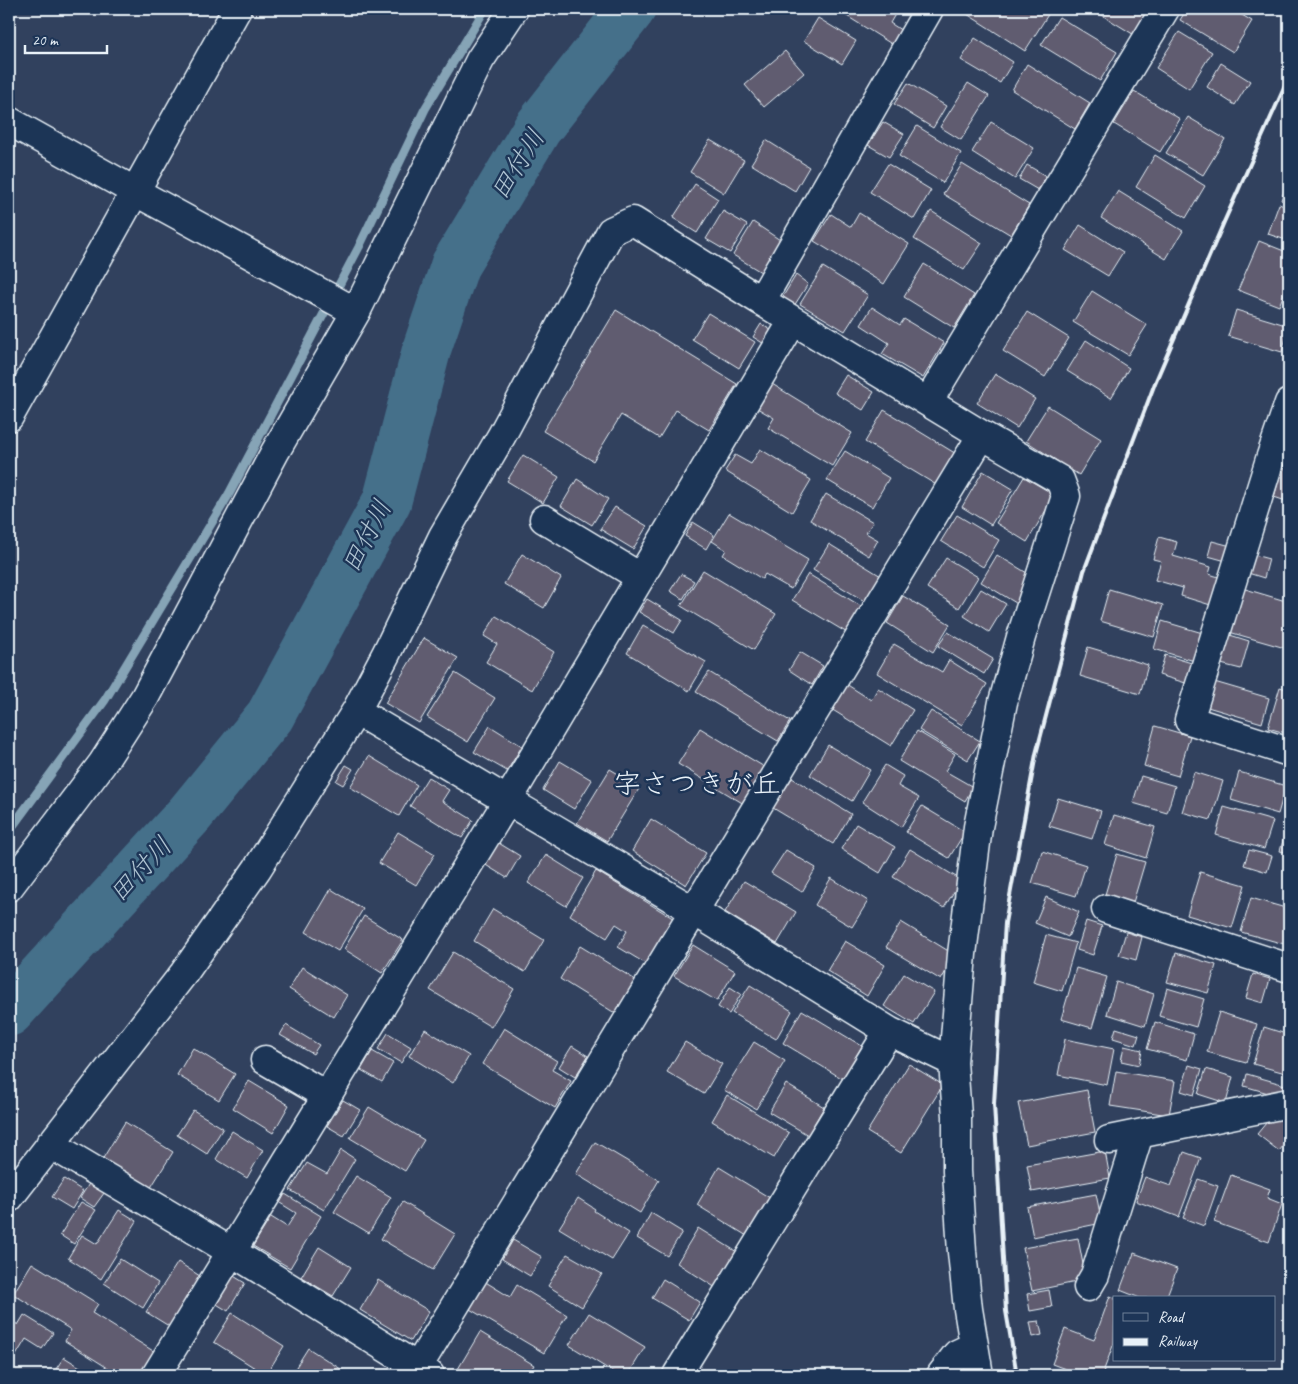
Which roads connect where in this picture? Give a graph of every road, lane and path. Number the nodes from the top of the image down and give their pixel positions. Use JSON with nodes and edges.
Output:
{"nodes":[{"id":1,"x":237,"y":9,"type":"edge"},
{"id":2,"x":514,"y":9,"type":"edge"},
{"id":3,"x":929,"y":9,"type":"edge"},
{"id":4,"x":1165,"y":9,"type":"edge"},
{"id":5,"x":9,"y":121,"type":"edge"},
{"id":6,"x":136,"y":192,"type":"junction"},
{"id":7,"x":761,"y":301,"type":"junction"},
{"id":8,"x":356,"y":312,"type":"junction"},
{"id":9,"x":793,"y":321,"type":"junction"},
{"id":10,"x":928,"y":402,"type":"junction"},
{"id":11,"x":1289,"y":403,"type":"edge"},
{"id":12,"x":9,"y":417,"type":"edge"},
{"id":13,"x":982,"y":435,"type":"junction"},
{"id":14,"x":544,"y":518,"type":"dead end"},
{"id":15,"x":640,"y":577,"type":"junction"},
{"id":16,"x":356,"y":711,"type":"junction"},
{"id":17,"x":1289,"y":752,"type":"edge"},
{"id":18,"x":508,"y":800,"type":"junction"},
{"id":19,"x":9,"y":887,"type":"edge"},
{"id":20,"x":1106,"y":908,"type":"dead end"},
{"id":21,"x":694,"y":911,"type":"junction"},
{"id":22,"x":1289,"y":968,"type":"edge"},
{"id":23,"x":889,"y":1031,"type":"junction"},
{"id":24,"x":265,"y":1060,"type":"dead end"},
{"id":25,"x":953,"y":1062,"type":"junction"},
{"id":26,"x":327,"y":1096,"type":"junction"},
{"id":27,"x":1289,"y":1103,"type":"edge"},
{"id":28,"x":1139,"y":1134,"type":"junction"},
{"id":29,"x":1109,"y":1140,"type":"dead end"},
{"id":30,"x":50,"y":1144,"type":"junction"},
{"id":31,"x":9,"y":1198,"type":"edge"},
{"id":32,"x":232,"y":1252,"type":"junction"},
{"id":33,"x":1088,"y":1287,"type":"dead end"},
{"id":34,"x":974,"y":1346,"type":"junction"},
{"id":35,"x":420,"y":1373,"type":"edge"},
{"id":36,"x":156,"y":1375,"type":"edge"},
{"id":37,"x":677,"y":1375,"type":"edge"},
{"id":38,"x":941,"y":1375,"type":"edge"},
{"id":39,"x":979,"y":1375,"type":"edge"}],
"edges":[{"from":1,"to":6,"type":"street"},
{"from":2,"to":8,"type":"street"},
{"from":3,"to":7,"type":"street"},
{"from":4,"to":10,"type":"street"},
{"from":5,"to":6,"type":"street"},
{"from":6,"to":8,"type":"street"},
{"from":6,"to":12,"type":"street"},
{"from":7,"to":9,"type":"street"},
{"from":7,"to":16,"type":"street"},
{"from":8,"to":19,"type":"street"},
{"from":9,"to":10,"type":"street"},
{"from":9,"to":15,"type":"street"},
{"from":10,"to":13,"type":"street"},
{"from":11,"to":17,"type":"street"},
{"from":13,"to":21,"type":"street"},
{"from":13,"to":25,"type":"street"},
{"from":14,"to":15,"type":"street"},
{"from":15,"to":18,"type":"street"},
{"from":16,"to":18,"type":"street"},
{"from":16,"to":30,"type":"street"},
{"from":18,"to":21,"type":"street"},
{"from":18,"to":26,"type":"street"},
{"from":20,"to":22,"type":"street"},
{"from":21,"to":23,"type":"street"},
{"from":21,"to":35,"type":"street"},
{"from":23,"to":25,"type":"street"},
{"from":23,"to":37,"type":"street"},
{"from":24,"to":26,"type":"street"},
{"from":25,"to":34,"type":"street"},
{"from":26,"to":32,"type":"street"},
{"from":27,"to":28,"type":"street"},
{"from":28,"to":29,"type":"street"},
{"from":28,"to":33,"type":"street"},
{"from":30,"to":31,"type":"street"},
{"from":30,"to":32,"type":"street"},
{"from":32,"to":35,"type":"street"},
{"from":32,"to":36,"type":"street"},
{"from":34,"to":38,"type":"street"},
{"from":34,"to":39,"type":"street"}]}
